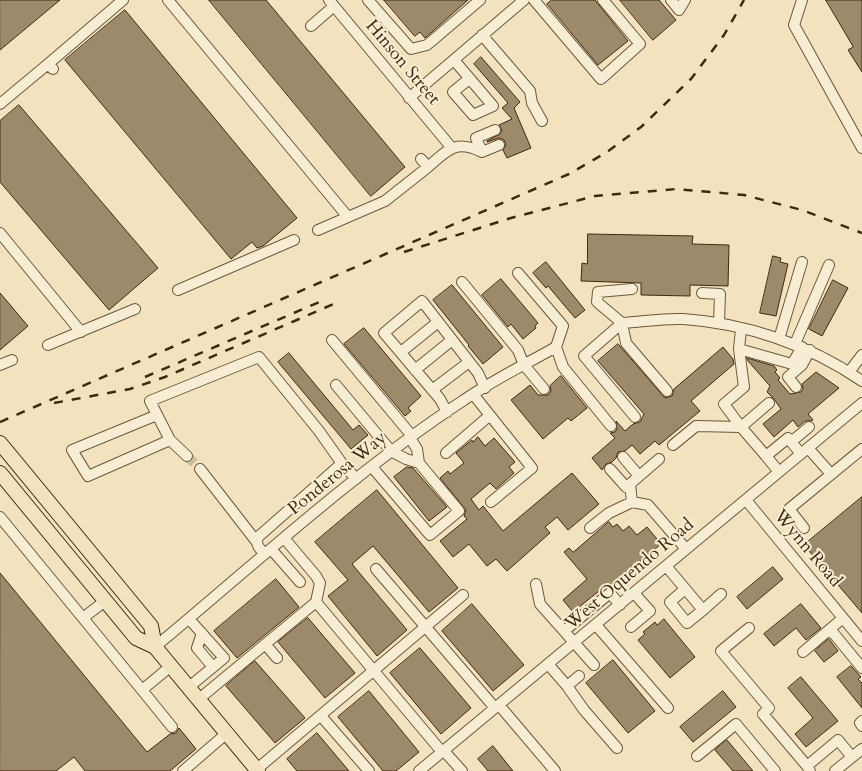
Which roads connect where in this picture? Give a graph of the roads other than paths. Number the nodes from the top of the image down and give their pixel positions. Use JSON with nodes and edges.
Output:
{"nodes":[{"id":1,"x":123,"y":0,"type":"edge"},
{"id":2,"x":168,"y":0,"type":"edge"},
{"id":3,"x":368,"y":0,"type":"edge"},
{"id":4,"x":480,"y":0,"type":"edge"},
{"id":5,"x":524,"y":0,"type":"edge"},
{"id":6,"x":534,"y":0,"type":"edge"},
{"id":7,"x":603,"y":0,"type":"edge"},
{"id":8,"x":671,"y":0,"type":"edge"},
{"id":9,"x":685,"y":0,"type":"edge"},
{"id":10,"x":802,"y":0,"type":"edge"},
{"id":11,"x":331,"y":3,"type":"edge"},
{"id":12,"x":311,"y":26,"type":"dead end"},
{"id":13,"x":482,"y":35,"type":"junction"},
{"id":14,"x":454,"y":60,"type":"junction"},
{"id":15,"x":469,"y":79,"type":"dead end"},
{"id":16,"x":410,"y":98,"type":"junction"},
{"id":17,"x":0,"y":104,"type":"edge"},
{"id":18,"x":542,"y":121,"type":"dead end"},
{"id":19,"x":495,"y":130,"type":"dead end"},
{"id":20,"x":499,"y":145,"type":"dead end"},
{"id":21,"x":451,"y":147,"type":"junction"},
{"id":22,"x":862,"y":148,"type":"edge"},
{"id":23,"x":482,"y":152,"type":"junction"},
{"id":24,"x":348,"y":217,"type":"junction"},
{"id":25,"x":318,"y":230,"type":"dead end"},
{"id":26,"x":0,"y":233,"type":"edge"},
{"id":27,"x":294,"y":240,"type":"dead end"},
{"id":28,"x":802,"y":262,"type":"dead end"},
{"id":29,"x":829,"y":265,"type":"dead end"},
{"id":30,"x":518,"y":273,"type":"dead end"},
{"id":31,"x":462,"y":282,"type":"dead end"},
{"id":32,"x":632,"y":289,"type":"dead end"},
{"id":33,"x":178,"y":290,"type":"dead end"},
{"id":34,"x":702,"y":293,"type":"dead end"},
{"id":35,"x":135,"y":309,"type":"dead end"},
{"id":36,"x":438,"y":322,"type":"junction"},
{"id":37,"x":622,"y":323,"type":"junction"},
{"id":38,"x":719,"y":323,"type":"junction"},
{"id":39,"x":741,"y":328,"type":"junction"},
{"id":40,"x":81,"y":332,"type":"junction"},
{"id":41,"x":779,"y":339,"type":"junction"},
{"id":42,"x":332,"y":340,"type":"dead end"},
{"id":43,"x":452,"y":340,"type":"junction"},
{"id":44,"x":48,"y":345,"type":"dead end"},
{"id":45,"x":556,"y":347,"type":"junction"},
{"id":46,"x":803,"y":347,"type":"junction"},
{"id":47,"x":739,"y":348,"type":"junction"},
{"id":48,"x":401,"y":352,"type":"junction"},
{"id":49,"x":862,"y":355,"type":"edge"},
{"id":50,"x":12,"y":360,"type":"dead end"},
{"id":51,"x":469,"y":362,"type":"junction"},
{"id":52,"x":524,"y":365,"type":"junction"},
{"id":53,"x":0,"y":366,"type":"edge"},
{"id":54,"x":415,"y":370,"type":"junction"},
{"id":55,"x":849,"y":372,"type":"junction"},
{"id":56,"x":862,"y":380,"type":"edge"},
{"id":57,"x":336,"y":385,"type":"dead end"},
{"id":58,"x":796,"y":387,"type":"dead end"},
{"id":59,"x":485,"y":388,"type":"junction"},
{"id":60,"x":544,"y":389,"type":"dead end"},
{"id":61,"x":432,"y":390,"type":"junction"},
{"id":62,"x":667,"y":391,"type":"dead end"},
{"id":63,"x":473,"y":394,"type":"junction"},
{"id":64,"x":769,"y":403,"type":"dead end"},
{"id":65,"x":862,"y":403,"type":"edge"},
{"id":66,"x":447,"y":412,"type":"junction"},
{"id":67,"x":157,"y":415,"type":"junction"},
{"id":68,"x":489,"y":416,"type":"junction"},
{"id":69,"x":635,"y":416,"type":"dead end"},
{"id":70,"x":611,"y":426,"type":"dead end"},
{"id":71,"x":741,"y":426,"type":"junction"},
{"id":72,"x":809,"y":427,"type":"dead end"},
{"id":73,"x":411,"y":437,"type":"junction"},
{"id":74,"x":170,"y":440,"type":"junction"},
{"id":75,"x":0,"y":442,"type":"edge"},
{"id":76,"x":791,"y":442,"type":"junction"},
{"id":77,"x":673,"y":445,"type":"dead end"},
{"id":78,"x":862,"y":449,"type":"edge"},
{"id":79,"x":391,"y":451,"type":"junction"},
{"id":80,"x":805,"y":451,"type":"junction"},
{"id":81,"x":446,"y":453,"type":"dead end"},
{"id":82,"x":187,"y":456,"type":"tunnel mouth"},
{"id":83,"x":766,"y":456,"type":"junction"},
{"id":84,"x":623,"y":457,"type":"dead end"},
{"id":85,"x":659,"y":459,"type":"dead end"},
{"id":86,"x":419,"y":463,"type":"junction"},
{"id":87,"x":343,"y":465,"type":"junction"},
{"id":88,"x":372,"y":467,"type":"junction"},
{"id":89,"x":200,"y":469,"type":"tunnel mouth"},
{"id":90,"x":610,"y":469,"type":"dead end"},
{"id":91,"x":779,"y":472,"type":"junction"},
{"id":92,"x":0,"y":473,"type":"edge"},
{"id":93,"x":831,"y":474,"type":"junction"},
{"id":94,"x":639,"y":476,"type":"junction"},
{"id":95,"x":356,"y":479,"type":"junction"},
{"id":96,"x":630,"y":484,"type":"junction"},
{"id":97,"x":746,"y":500,"type":"junction"},
{"id":98,"x":491,"y":502,"type":"dead end"},
{"id":99,"x":632,"y":502,"type":"junction"},
{"id":100,"x":0,"y":517,"type":"edge"},
{"id":101,"x":590,"y":528,"type":"dead end"},
{"id":102,"x":804,"y":528,"type":"dead end"},
{"id":103,"x":284,"y":538,"type":"junction"},
{"id":104,"x":256,"y":541,"type":"junction"},
{"id":105,"x":686,"y":549,"type":"junction"},
{"id":106,"x":268,"y":551,"type":"junction"},
{"id":107,"x":666,"y":566,"type":"junction"},
{"id":108,"x":376,"y":569,"type":"dead end"},
{"id":109,"x":300,"y":582,"type":"dead end"},
{"id":110,"x":536,"y":584,"type":"dead end"},
{"id":111,"x":685,"y":589,"type":"junction"},
{"id":112,"x":634,"y":593,"type":"junction"},
{"id":113,"x":721,"y":594,"type":"dead end"},
{"id":114,"x":463,"y":595,"type":"dead end"},
{"id":115,"x":105,"y":600,"type":"junction"},
{"id":116,"x":316,"y":602,"type":"junction"},
{"id":117,"x":620,"y":604,"type":"junction"},
{"id":118,"x":703,"y":610,"type":"junction"},
{"id":119,"x":83,"y":618,"type":"junction"},
{"id":120,"x":189,"y":618,"type":"junction"},
{"id":121,"x":843,"y":618,"type":"junction"},
{"id":122,"x":596,"y":625,"type":"junction"},
{"id":123,"x":426,"y":627,"type":"junction"},
{"id":124,"x":632,"y":627,"type":"dead end"},
{"id":125,"x":749,"y":628,"type":"dead end"},
{"id":126,"x":830,"y":629,"type":"junction"},
{"id":127,"x":564,"y":631,"type":"junction"},
{"id":128,"x":862,"y":641,"type":"edge"},
{"id":129,"x":574,"y":643,"type":"junction"},
{"id":130,"x":265,"y":644,"type":"junction"},
{"id":131,"x":155,"y":647,"type":"junction"},
{"id":132,"x":802,"y":652,"type":"dead end"},
{"id":133,"x":277,"y":658,"type":"dead end"},
{"id":134,"x":548,"y":664,"type":"junction"},
{"id":135,"x":594,"y":665,"type":"dead end"},
{"id":136,"x":171,"y":666,"type":"junction"},
{"id":137,"x":862,"y":668,"type":"edge"},
{"id":138,"x":374,"y":671,"type":"junction"},
{"id":139,"x":579,"y":676,"type":"dead end"},
{"id":140,"x":567,"y":686,"type":"junction"},
{"id":141,"x":189,"y":687,"type":"junction"},
{"id":142,"x":142,"y":690,"type":"junction"},
{"id":143,"x":199,"y":699,"type":"junction"},
{"id":144,"x":497,"y":706,"type":"junction"},
{"id":145,"x":668,"y":708,"type":"dead end"},
{"id":146,"x":321,"y":716,"type":"junction"},
{"id":147,"x":862,"y":721,"type":"edge"},
{"id":148,"x":862,"y":726,"type":"edge"},
{"id":149,"x":172,"y":727,"type":"dead end"},
{"id":150,"x":227,"y":734,"type":"junction"},
{"id":151,"x":617,"y":748,"type":"dead end"},
{"id":152,"x":862,"y":749,"type":"edge"},
{"id":153,"x":443,"y":752,"type":"junction"},
{"id":154,"x":697,"y":756,"type":"dead end"},
{"id":155,"x":852,"y":757,"type":"junction"},
{"id":156,"x":809,"y":769,"type":"edge"},
{"id":157,"x":258,"y":770,"type":"edge"},
{"id":158,"x":183,"y":771,"type":"edge"},
{"id":159,"x":369,"y":771,"type":"edge"},
{"id":160,"x":419,"y":771,"type":"edge"},
{"id":161,"x":462,"y":771,"type":"edge"},
{"id":162,"x":555,"y":771,"type":"edge"},
{"id":163,"x":775,"y":771,"type":"edge"},
{"id":164,"x":835,"y":771,"type":"edge"}],
"edges":[{"from":1,"to":17,"type":"street"},
{"from":2,"to":24,"type":"street"},
{"from":3,"to":4,"type":"street"},
{"from":5,"to":13,"type":"street"},
{"from":6,"to":7,"type":"street"},
{"from":8,"to":9,"type":"street"},
{"from":10,"to":22,"type":"street"},
{"from":11,"to":12,"type":"street"},
{"from":11,"to":16,"type":"street","name":"Hinson Street"},
{"from":13,"to":14,"type":"street"},
{"from":13,"to":18,"type":"street"},
{"from":14,"to":15,"type":"street"},
{"from":14,"to":16,"type":"street"},
{"from":16,"to":21,"type":"street","name":"Hinson Street"},
{"from":19,"to":23,"type":"street"},
{"from":20,"to":23,"type":"street"},
{"from":21,"to":23,"type":"street"},
{"from":21,"to":24,"type":"street"},
{"from":24,"to":25,"type":"street"},
{"from":26,"to":40,"type":"street"},
{"from":27,"to":33,"type":"street"},
{"from":28,"to":41,"type":"street"},
{"from":29,"to":46,"type":"street"},
{"from":30,"to":45,"type":"street"},
{"from":31,"to":52,"type":"street"},
{"from":32,"to":37,"type":"street"},
{"from":34,"to":38,"type":"street"},
{"from":35,"to":40,"type":"street"},
{"from":36,"to":43,"type":"street"},
{"from":36,"to":48,"type":"street"},
{"from":36,"to":48,"type":"street"},
{"from":37,"to":38,"type":"street"},
{"from":37,"to":62,"type":"street"},
{"from":37,"to":69,"type":"street"},
{"from":38,"to":39,"type":"street"},
{"from":39,"to":41,"type":"street"},
{"from":39,"to":47,"type":"street"},
{"from":40,"to":44,"type":"street"},
{"from":41,"to":46,"type":"street"},
{"from":42,"to":73,"type":"street"},
{"from":43,"to":51,"type":"street"},
{"from":43,"to":54,"type":"street"},
{"from":45,"to":52,"type":"street","name":"Ponderosa Way"},
{"from":45,"to":70,"type":"street"},
{"from":46,"to":47,"type":"street"},
{"from":46,"to":55,"type":"street"},
{"from":46,"to":58,"type":"street"},
{"from":47,"to":71,"type":"street"},
{"from":48,"to":54,"type":"street"},
{"from":49,"to":55,"type":"street"},
{"from":50,"to":53,"type":"street"},
{"from":51,"to":59,"type":"street"},
{"from":51,"to":61,"type":"street"},
{"from":52,"to":59,"type":"street","name":"Ponderosa Way"},
{"from":52,"to":60,"type":"street"},
{"from":54,"to":61,"type":"street"},
{"from":55,"to":56,"type":"street"},
{"from":57,"to":79,"type":"street"},
{"from":59,"to":63,"type":"street","name":"Ponderosa Way"},
{"from":61,"to":66,"type":"street"},
{"from":63,"to":66,"type":"street","name":"Ponderosa Way"},
{"from":63,"to":68,"type":"street"},
{"from":64,"to":71,"type":"street"},
{"from":65,"to":80,"type":"street","name":"West Oquendo Road"},
{"from":66,"to":73,"type":"street","name":"Ponderosa Way"},
{"from":67,"to":74,"type":"street"},
{"from":67,"to":74,"type":"street"},
{"from":67,"to":87,"type":"street"},
{"from":68,"to":81,"type":"street"},
{"from":68,"to":98,"type":"street"},
{"from":71,"to":77,"type":"street"},
{"from":71,"to":83,"type":"street"},
{"from":72,"to":76,"type":"street"},
{"from":73,"to":79,"type":"street","name":"Ponderosa Way"},
{"from":73,"to":86,"type":"street"},
{"from":74,"to":82,"type":"street"},
{"from":75,"to":131,"type":"main road"},
{"from":76,"to":80,"type":"street"},
{"from":76,"to":83,"type":"street"},
{"from":78,"to":93,"type":"street"},
{"from":79,"to":86,"type":"street"},
{"from":79,"to":88,"type":"street","name":"Ponderosa Way"},
{"from":80,"to":91,"type":"street","name":"West Oquendo Road"},
{"from":80,"to":93,"type":"street"},
{"from":83,"to":91,"type":"street"},
{"from":84,"to":94,"type":"street"},
{"from":85,"to":94,"type":"street"},
{"from":86,"to":88,"type":"street"},
{"from":87,"to":95,"type":"street"},
{"from":87,"to":104,"type":"street"},
{"from":88,"to":95,"type":"street","name":"Ponderosa Way"},
{"from":89,"to":104,"type":"street"},
{"from":90,"to":96,"type":"street"},
{"from":91,"to":97,"type":"street","name":"West Oquendo Road"},
{"from":92,"to":115,"type":"main road"},
{"from":93,"to":102,"type":"street"},
{"from":94,"to":96,"type":"street"},
{"from":95,"to":103,"type":"street","name":"Ponderosa Way"},
{"from":96,"to":99,"type":"street"},
{"from":97,"to":105,"type":"street","name":"West Oquendo Road"},
{"from":97,"to":121,"type":"street","name":"Wynn Road"},
{"from":99,"to":101,"type":"street"},
{"from":99,"to":105,"type":"street"},
{"from":100,"to":119,"type":"street"},
{"from":103,"to":106,"type":"street","name":"Ponderosa Way"},
{"from":103,"to":116,"type":"street"},
{"from":104,"to":106,"type":"street"},
{"from":105,"to":107,"type":"street","name":"West Oquendo Road"},
{"from":106,"to":109,"type":"street"},
{"from":106,"to":120,"type":"street","name":"Ponderosa Way"},
{"from":107,"to":111,"type":"street"},
{"from":107,"to":112,"type":"street","name":"West Oquendo Road"},
{"from":108,"to":123,"type":"street"},
{"from":110,"to":127,"type":"street"},
{"from":111,"to":118,"type":"street"},
{"from":111,"to":118,"type":"street"},
{"from":112,"to":117,"type":"street","name":"West Oquendo Road"},
{"from":112,"to":124,"type":"street"},
{"from":113,"to":118,"type":"street"},
{"from":114,"to":123,"type":"street"},
{"from":115,"to":119,"type":"street"},
{"from":115,"to":131,"type":"main road"},
{"from":116,"to":130,"type":"street"},
{"from":116,"to":138,"type":"street"},
{"from":117,"to":122,"type":"street","name":"West Oquendo Road"},
{"from":117,"to":127,"type":"street"},
{"from":119,"to":142,"type":"street"},
{"from":120,"to":131,"type":"street","name":"Ponderosa Way"},
{"from":120,"to":141,"type":"street"},
{"from":121,"to":126,"type":"street"},
{"from":121,"to":128,"type":"street","name":"Wynn Road"},
{"from":122,"to":129,"type":"street","name":"West Oquendo Road"},
{"from":122,"to":145,"type":"street"},
{"from":123,"to":138,"type":"street"},
{"from":123,"to":144,"type":"street"},
{"from":125,"to":156,"type":"street"},
{"from":126,"to":132,"type":"street"},
{"from":126,"to":137,"type":"street"},
{"from":127,"to":129,"type":"street"},
{"from":129,"to":134,"type":"street","name":"West Oquendo Road"},
{"from":129,"to":135,"type":"street"},
{"from":130,"to":133,"type":"street"},
{"from":130,"to":143,"type":"street"},
{"from":131,"to":136,"type":"main road"},
{"from":134,"to":140,"type":"street"},
{"from":134,"to":144,"type":"street","name":"West Oquendo Road"},
{"from":136,"to":141,"type":"main road"},
{"from":136,"to":142,"type":"street"},
{"from":138,"to":146,"type":"street"},
{"from":138,"to":153,"type":"street"},
{"from":139,"to":140,"type":"street"},
{"from":140,"to":151,"type":"street"},
{"from":141,"to":143,"type":"main road"},
{"from":142,"to":149,"type":"street"},
{"from":143,"to":150,"type":"main road"},
{"from":144,"to":153,"type":"street","name":"West Oquendo Road"},
{"from":144,"to":162,"type":"street"},
{"from":146,"to":157,"type":"street"},
{"from":146,"to":159,"type":"street"},
{"from":147,"to":148,"type":"street"},
{"from":150,"to":157,"type":"main road"},
{"from":150,"to":158,"type":"street"},
{"from":152,"to":155,"type":"street"},
{"from":153,"to":160,"type":"street","name":"West Oquendo Road"},
{"from":153,"to":161,"type":"street"},
{"from":154,"to":163,"type":"street"},
{"from":155,"to":156,"type":"street"},
{"from":155,"to":164,"type":"street"}]}
